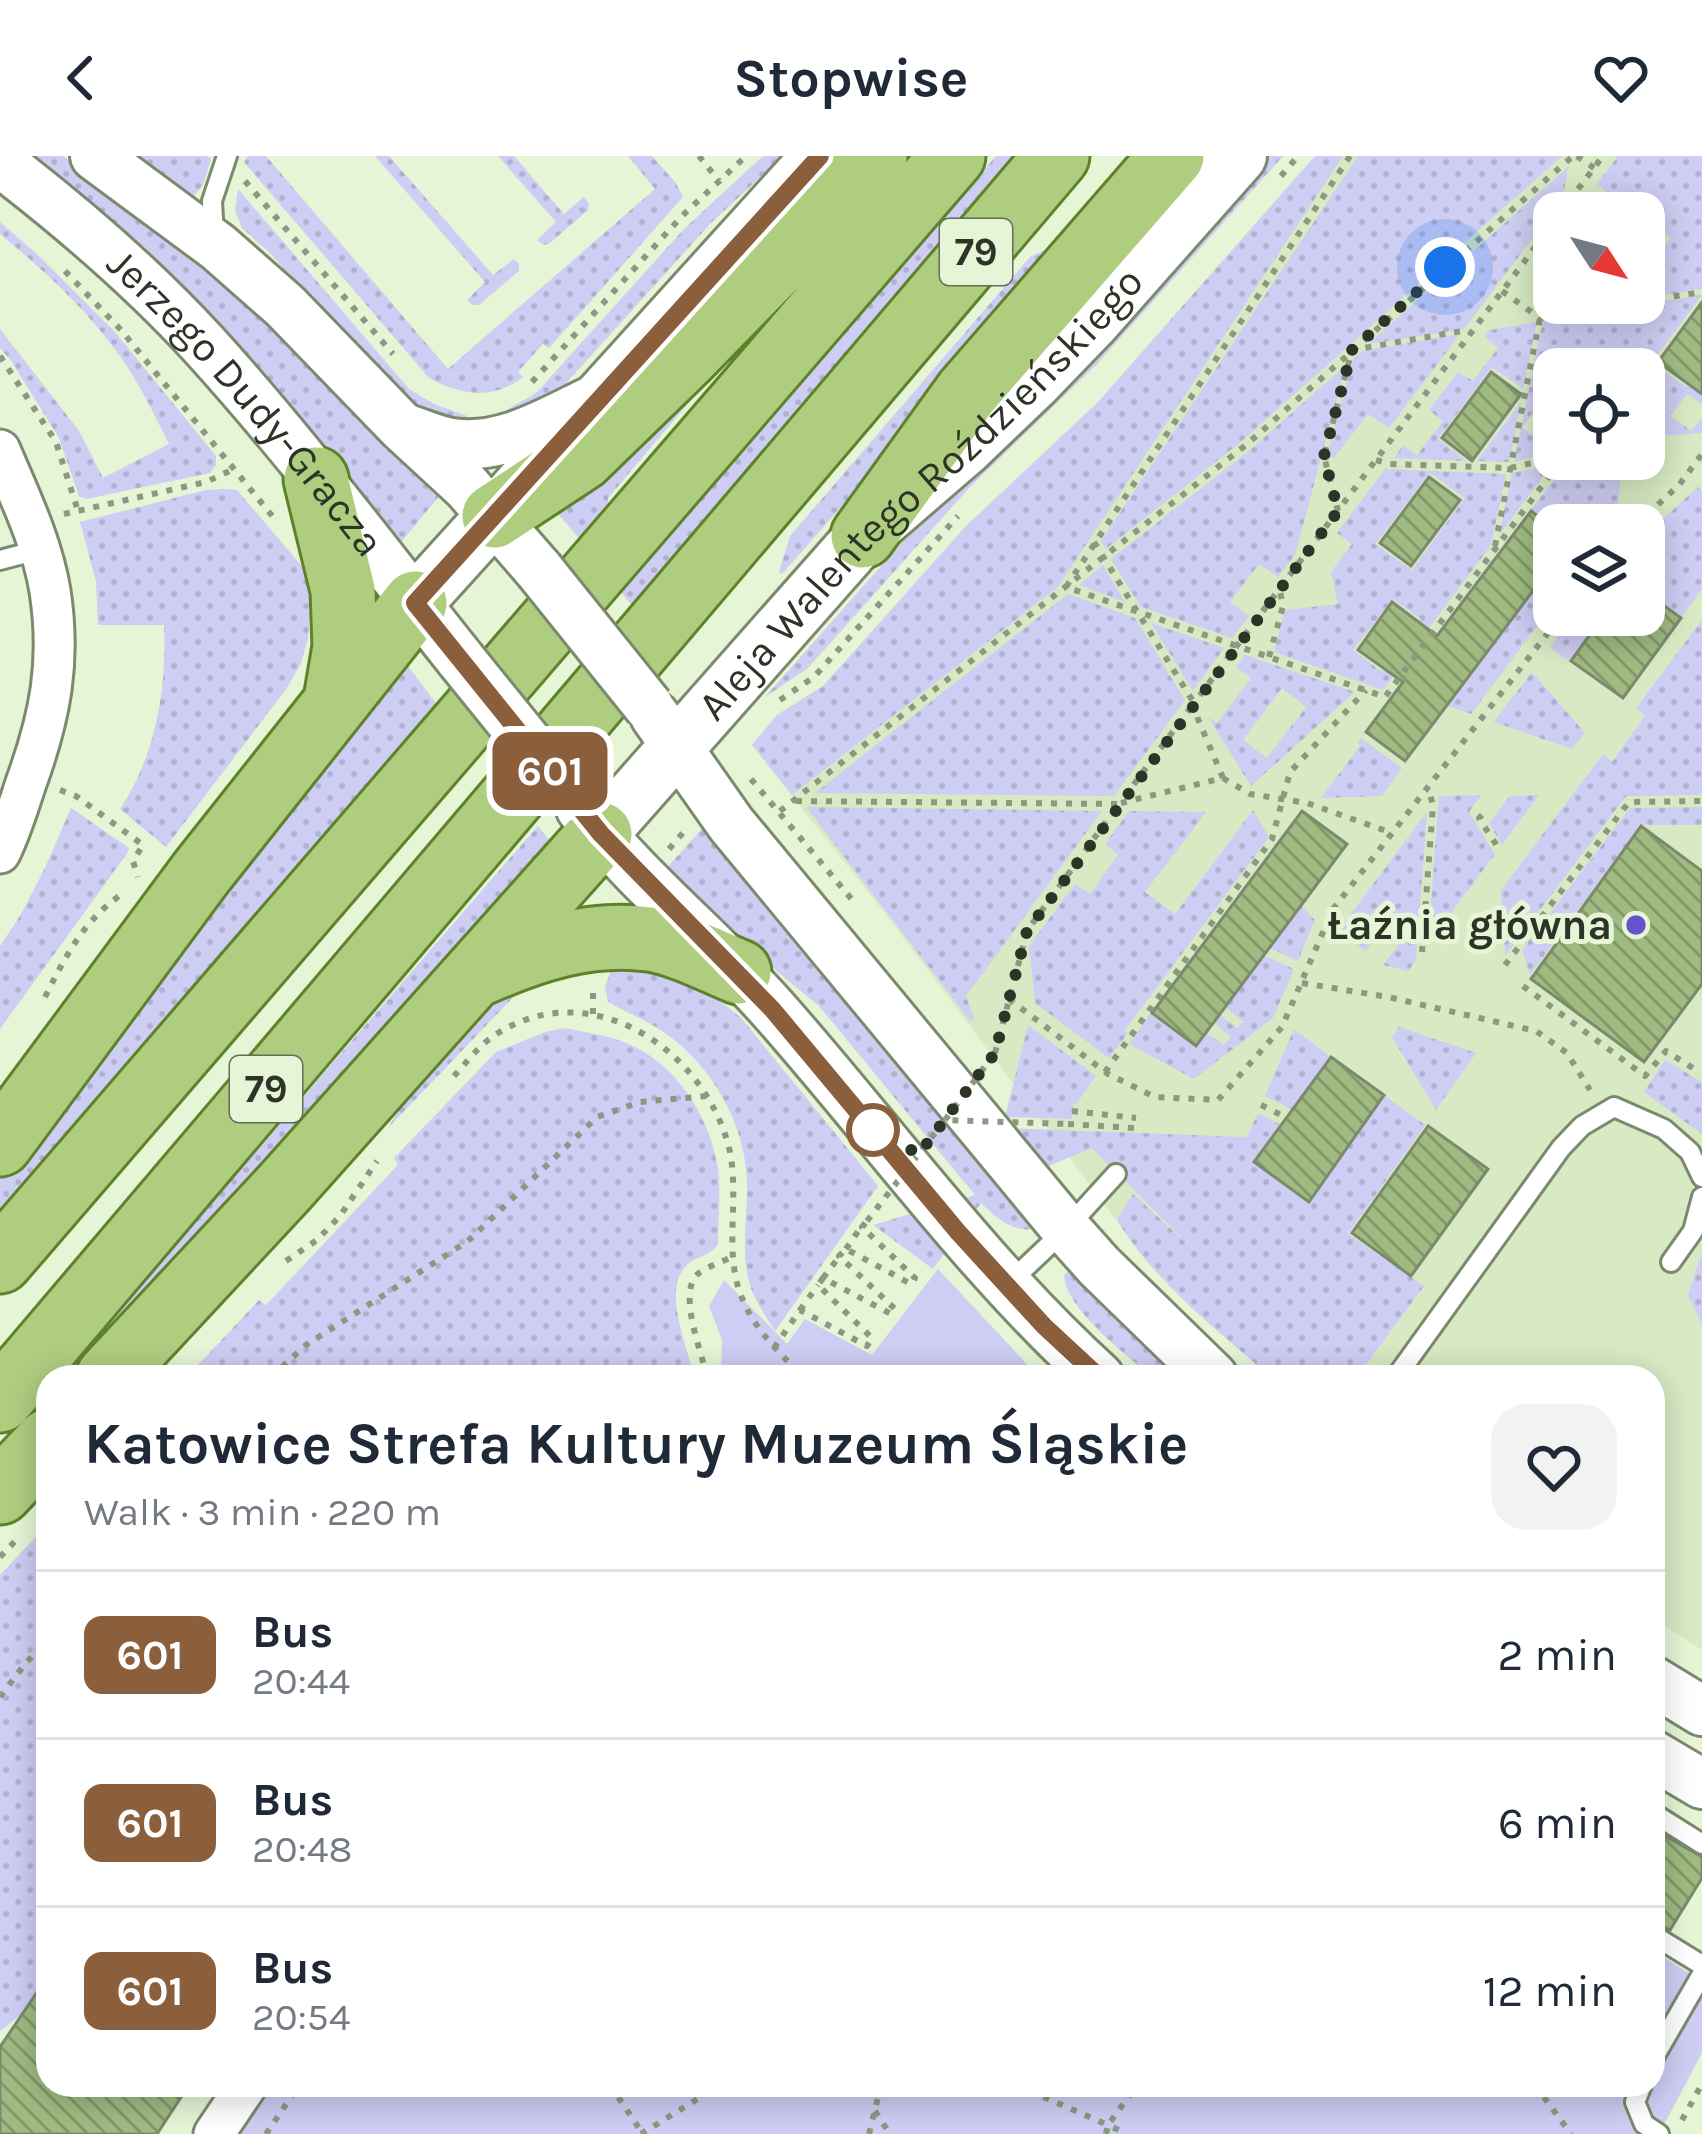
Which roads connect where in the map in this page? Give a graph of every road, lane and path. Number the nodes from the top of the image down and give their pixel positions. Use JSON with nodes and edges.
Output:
{"nodes":[{"id":1,"x":95,"y":156,"type":"edge"},
{"id":2,"x":699,"y":156,"type":"edge"},
{"id":3,"x":746,"y":156,"type":"edge"},
{"id":4,"x":820,"y":156,"type":"edge"},
{"id":5,"x":875,"y":156,"type":"edge"},
{"id":6,"x":953,"y":156,"type":"edge"},
{"id":7,"x":1057,"y":156,"type":"edge"},
{"id":8,"x":1172,"y":156,"type":"edge"},
{"id":9,"x":1239,"y":156,"type":"edge"},
{"id":10,"x":1350,"y":156,"type":"edge"},
{"id":11,"x":1575,"y":156,"type":"edge"},
{"id":12,"x":1604,"y":156,"type":"edge"},
{"id":13,"x":226,"y":157,"type":"edge"},
{"id":14,"x":0,"y":162,"type":"edge"},
{"id":15,"x":1594,"y":168,"type":"junction"},
{"id":16,"x":719,"y":181,"type":"junction"},
{"id":17,"x":1576,"y":192,"type":"edge"},
{"id":18,"x":218,"y":247,"type":"junction"},
{"id":19,"x":1533,"y":250,"type":"edge"},
{"id":20,"x":57,"y":263,"type":"dead end"},
{"id":21,"x":1502,"y":291,"type":"junction"},
{"id":22,"x":1702,"y":292,"type":"edge"},
{"id":23,"x":1665,"y":298,"type":"edge"},
{"id":24,"x":1533,"y":313,"type":"edge"},
{"id":25,"x":1539,"y":324,"type":"edge"},
{"id":26,"x":1471,"y":333,"type":"junction"},
{"id":27,"x":1352,"y":350,"type":"junction"},
{"id":28,"x":0,"y":356,"type":"edge"},
{"id":29,"x":397,"y":359,"type":"dead end"},
{"id":30,"x":524,"y":389,"type":"dead end"},
{"id":31,"x":602,"y":396,"type":"junction"},
{"id":32,"x":402,"y":428,"type":"junction"},
{"id":33,"x":0,"y":450,"type":"edge"},
{"id":34,"x":1702,"y":454,"type":"edge"},
{"id":35,"x":1376,"y":460,"type":"junction"},
{"id":36,"x":1533,"y":464,"type":"edge"},
{"id":37,"x":1510,"y":468,"type":"junction"},
{"id":38,"x":234,"y":469,"type":"junction"},
{"id":39,"x":1543,"y":480,"type":"edge"},
{"id":40,"x":295,"y":498,"type":"junction"},
{"id":41,"x":1659,"y":504,"type":"edge"},
{"id":42,"x":969,"y":505,"type":"dead end"},
{"id":43,"x":1338,"y":511,"type":"junction"},
{"id":44,"x":79,"y":512,"type":"junction"},
{"id":45,"x":494,"y":516,"type":"junction"},
{"id":46,"x":863,"y":536,"type":"junction"},
{"id":47,"x":1094,"y":542,"type":"junction"},
{"id":48,"x":23,"y":544,"type":"edge"},
{"id":49,"x":1495,"y":549,"type":"junction"},
{"id":50,"x":1103,"y":557,"type":"junction"},
{"id":51,"x":1066,"y":587,"type":"junction"},
{"id":52,"x":1280,"y":590,"type":"junction"},
{"id":53,"x":415,"y":603,"type":"junction"},
{"id":54,"x":1137,"y":612,"type":"junction"},
{"id":55,"x":1546,"y":636,"type":"edge"},
{"id":56,"x":1238,"y":646,"type":"junction"},
{"id":57,"x":1269,"y":657,"type":"junction"},
{"id":58,"x":1366,"y":690,"type":"junction"},
{"id":59,"x":336,"y":700,"type":"junction"},
{"id":60,"x":1194,"y":703,"type":"junction"},
{"id":61,"x":773,"y":705,"type":"dead end"},
{"id":62,"x":663,"y":727,"type":"junction"},
{"id":63,"x":1223,"y":778,"type":"junction"},
{"id":64,"x":1428,"y":787,"type":"junction"},
{"id":65,"x":1284,"y":799,"type":"junction"},
{"id":66,"x":792,"y":801,"type":"junction"},
{"id":67,"x":1702,"y":801,"type":"edge"},
{"id":68,"x":1120,"y":804,"type":"junction"},
{"id":69,"x":780,"y":811,"type":"dead end"},
{"id":70,"x":699,"y":814,"type":"dead end"},
{"id":71,"x":1482,"y":814,"type":"dead end"},
{"id":72,"x":586,"y":815,"type":"junction"},
{"id":73,"x":114,"y":824,"type":"dead end"},
{"id":74,"x":1392,"y":833,"type":"junction"},
{"id":75,"x":1498,"y":849,"type":"dead end"},
{"id":76,"x":0,"y":853,"type":"edge"},
{"id":77,"x":656,"y":864,"type":"dead end"},
{"id":78,"x":141,"y":886,"type":"dead end"},
{"id":79,"x":131,"y":889,"type":"dead end"},
{"id":80,"x":1422,"y":952,"type":"dead end"},
{"id":81,"x":1505,"y":965,"type":"dead end"},
{"id":82,"x":739,"y":972,"type":"junction"},
{"id":83,"x":474,"y":976,"type":"junction"},
{"id":84,"x":1302,"y":983,"type":"junction"},
{"id":85,"x":1523,"y":986,"type":"dead end"},
{"id":86,"x":1009,"y":999,"type":"junction"},
{"id":87,"x":42,"y":1003,"type":"dead end"},
{"id":88,"x":1105,"y":1072,"type":"junction"},
{"id":89,"x":1701,"y":1072,"type":"edge"},
{"id":90,"x":442,"y":1088,"type":"dead end"},
{"id":91,"x":707,"y":1096,"type":"junction"},
{"id":92,"x":1262,"y":1105,"type":"dead end"},
{"id":93,"x":1072,"y":1111,"type":"dead end"},
{"id":94,"x":1605,"y":1113,"type":"junction"},
{"id":95,"x":1136,"y":1118,"type":"dead end"},
{"id":96,"x":1287,"y":1118,"type":"dead end"},
{"id":97,"x":945,"y":1120,"type":"junction"},
{"id":98,"x":1134,"y":1128,"type":"dead end"},
{"id":99,"x":0,"y":1144,"type":"edge"},
{"id":100,"x":378,"y":1160,"type":"dead end"},
{"id":101,"x":1116,"y":1174,"type":"dead end"},
{"id":102,"x":1702,"y":1178,"type":"edge"},
{"id":103,"x":1702,"y":1197,"type":"edge"},
{"id":104,"x":864,"y":1224,"type":"junction"},
{"id":105,"x":1066,"y":1228,"type":"junction"},
{"id":106,"x":846,"y":1249,"type":"junction"},
{"id":107,"x":734,"y":1256,"type":"junction"},
{"id":108,"x":839,"y":1256,"type":"junction"},
{"id":109,"x":0,"y":1261,"type":"edge"},
{"id":110,"x":1671,"y":1262,"type":"dead end"},
{"id":111,"x":284,"y":1263,"type":"dead end"},
{"id":112,"x":821,"y":1282,"type":"junction"},
{"id":113,"x":1006,"y":1285,"type":"junction"},
{"id":114,"x":800,"y":1310,"type":"junction"},
{"id":115,"x":774,"y":1348,"type":"junction"},
{"id":116,"x":119,"y":1365,"type":"edge"},
{"id":117,"x":284,"y":1365,"type":"edge"},
{"id":118,"x":704,"y":1365,"type":"edge"},
{"id":119,"x":792,"y":1365,"type":"edge"},
{"id":120,"x":1086,"y":1365,"type":"edge"},
{"id":121,"x":1201,"y":1365,"type":"edge"},
{"id":122,"x":1405,"y":1365,"type":"edge"},
{"id":123,"x":0,"y":1400,"type":"edge"},
{"id":124,"x":36,"y":1454,"type":"edge"},
{"id":125,"x":0,"y":1492,"type":"edge"},
{"id":126,"x":36,"y":1653,"type":"edge"},
{"id":127,"x":1665,"y":1689,"type":"edge"},
{"id":128,"x":0,"y":1697,"type":"edge"},
{"id":129,"x":1702,"y":1712,"type":"edge"},
{"id":130,"x":1665,"y":1762,"type":"edge"},
{"id":131,"x":1702,"y":1784,"type":"edge"},
{"id":132,"x":1665,"y":1821,"type":"edge"},
{"id":133,"x":1702,"y":1844,"type":"edge"},
{"id":134,"x":1665,"y":1942,"type":"edge"},
{"id":135,"x":1702,"y":1965,"type":"edge"},
{"id":136,"x":1702,"y":1974,"type":"edge"},
{"id":137,"x":1665,"y":2038,"type":"edge"},
{"id":138,"x":1702,"y":2084,"type":"edge"},
{"id":139,"x":239,"y":2097,"type":"edge"},
{"id":140,"x":291,"y":2097,"type":"edge"},
{"id":141,"x":618,"y":2097,"type":"edge"},
{"id":142,"x":700,"y":2097,"type":"edge"},
{"id":143,"x":878,"y":2097,"type":"edge"},
{"id":144,"x":1041,"y":2097,"type":"edge"},
{"id":145,"x":1129,"y":2097,"type":"edge"},
{"id":146,"x":1543,"y":2097,"type":"edge"},
{"id":147,"x":1637,"y":2097,"type":"edge"},
{"id":148,"x":875,"y":2111,"type":"junction"},
{"id":149,"x":1107,"y":2129,"type":"edge"},
{"id":150,"x":214,"y":2134,"type":"edge"},
{"id":151,"x":266,"y":2134,"type":"edge"},
{"id":152,"x":642,"y":2134,"type":"edge"},
{"id":153,"x":868,"y":2134,"type":"edge"},
{"id":154,"x":890,"y":2134,"type":"edge"},
{"id":155,"x":1127,"y":2134,"type":"edge"},
{"id":156,"x":1571,"y":2134,"type":"edge"},
{"id":157,"x":1659,"y":2134,"type":"edge"},
{"id":158,"x":1674,"y":2134,"type":"edge"}],
"edges":[{"from":1,"to":18,"type":"street","name":"Jerzego Dudy-Gracza"},
{"from":2,"to":16,"type":"path"},
{"from":3,"to":16,"type":"path"},
{"from":4,"to":31,"type":"main road"},
{"from":5,"to":45,"type":"main road"},
{"from":6,"to":109,"type":"main road","number":"79"},
{"from":7,"to":123,"type":"main road","number":"79"},
{"from":8,"to":46,"type":"main road"},
{"from":9,"to":46,"type":"main road","name":"Aleja Walentego Roździeńskiego"},
{"from":10,"to":47,"type":"path"},
{"from":11,"to":15,"type":"path"},
{"from":11,"to":27,"type":"path"},
{"from":12,"to":15,"type":"path"},
{"from":13,"to":18,"type":"lane"},
{"from":13,"to":29,"type":"path"},
{"from":14,"to":40,"type":"street","name":"Jerzego Dudy-Gracza"},
{"from":15,"to":17,"type":"path"},
{"from":16,"to":30,"type":"path"},
{"from":18,"to":32,"type":"street","name":"Jerzego Dudy-Gracza"},
{"from":19,"to":21,"type":"path"},
{"from":20,"to":38,"type":"path"},
{"from":21,"to":24,"type":"path"},
{"from":21,"to":26,"type":"path"},
{"from":22,"to":23,"type":"path"},
{"from":25,"to":37,"type":"path"},
{"from":26,"to":27,"type":"path"},
{"from":26,"to":35,"type":"path"},
{"from":27,"to":43,"type":"path"},
{"from":27,"to":50,"type":"path"},
{"from":28,"to":44,"type":"path"},
{"from":31,"to":32,"type":"street"},
{"from":31,"to":45,"type":"main road"},
{"from":32,"to":45,"type":"street","name":"Jerzego Dudy-Gracza"},
{"from":33,"to":48,"type":"street"},
{"from":34,"to":41,"type":"path"},
{"from":35,"to":37,"type":"path"},
{"from":35,"to":43,"type":"path"},
{"from":36,"to":37,"type":"path"},
{"from":37,"to":49,"type":"path"},
{"from":38,"to":40,"type":"path"},
{"from":38,"to":44,"type":"path"},
{"from":39,"to":49,"type":"path"},
{"from":40,"to":53,"type":"street","name":"Jerzego Dudy-Gracza"},
{"from":40,"to":59,"type":"main road"},
{"from":42,"to":61,"type":"path"},
{"from":43,"to":52,"type":"path"},
{"from":44,"to":48,"type":"path"},
{"from":45,"to":53,"type":"main road"},
{"from":45,"to":62,"type":"street","name":"Jerzego Dudy-Gracza","bridge":true},
{"from":46,"to":62,"type":"main road","name":"Aleja Walentego Roździeńskiego"},
{"from":47,"to":50,"type":"path"},
{"from":47,"to":51,"type":"path"},
{"from":48,"to":76,"type":"street"},
{"from":49,"to":58,"type":"path"},
{"from":50,"to":51,"type":"path"},
{"from":50,"to":54,"type":"path"},
{"from":51,"to":54,"type":"path"},
{"from":51,"to":66,"type":"path"},
{"from":52,"to":56,"type":"path"},
{"from":52,"to":57,"type":"path"},
{"from":53,"to":59,"type":"main road"},
{"from":53,"to":72,"type":"street","name":"Jerzego Dudy-Gracza","bridge":true},
{"from":54,"to":56,"type":"path"},
{"from":54,"to":60,"type":"path"},
{"from":55,"to":64,"type":"path"},
{"from":56,"to":57,"type":"path"},
{"from":56,"to":60,"type":"path"},
{"from":57,"to":58,"type":"path"},
{"from":58,"to":65,"type":"path"},
{"from":59,"to":99,"type":"main road"},
{"from":60,"to":63,"type":"path"},
{"from":60,"to":68,"type":"path"},
{"from":62,"to":72,"type":"main road","name":"Aleja Walentego Roździeńskiego"},
{"from":62,"to":105,"type":"street","name":"Jerzego Dudy-Gracza"},
{"from":63,"to":65,"type":"path"},
{"from":63,"to":68,"type":"path"},
{"from":64,"to":74,"type":"path"},
{"from":64,"to":80,"type":"path"},
{"from":65,"to":74,"type":"path"},
{"from":65,"to":88,"type":"path"},
{"from":66,"to":68,"type":"path"},
{"from":66,"to":69,"type":"path"},
{"from":67,"to":81,"type":"path"},
{"from":68,"to":86,"type":"path"},
{"from":70,"to":77,"type":"path"},
{"from":71,"to":75,"type":"path"},
{"from":72,"to":82,"type":"street","name":"Jerzego Dudy-Gracza"},
{"from":72,"to":83,"type":"main road"},
{"from":73,"to":78,"type":"path"},
{"from":74,"to":84,"type":"path"},
{"from":79,"to":87,"type":"path"},
{"from":82,"to":83,"type":"main road"},
{"from":82,"to":113,"type":"street","name":"Jerzego Dudy-Gracza"},
{"from":83,"to":116,"type":"main road"},
{"from":84,"to":88,"type":"path"},
{"from":84,"to":94,"type":"path"},
{"from":85,"to":89,"type":"path"},
{"from":86,"to":88,"type":"path"},
{"from":86,"to":97,"type":"path","bridge":true},
{"from":90,"to":91,"type":"path"},
{"from":91,"to":107,"type":"path"},
{"from":91,"to":117,"type":"path"},
{"from":92,"to":96,"type":"path"},
{"from":93,"to":95,"type":"path"},
{"from":94,"to":102,"type":"lane"},
{"from":94,"to":122,"type":"lane"},
{"from":97,"to":98,"type":"path","bridge":true},
{"from":97,"to":104,"type":"path","bridge":true},
{"from":100,"to":111,"type":"path"},
{"from":101,"to":105,"type":"lane"},
{"from":103,"to":110,"type":"lane"},
{"from":104,"to":106,"type":"path"},
{"from":104,"to":106,"type":"path"},
{"from":105,"to":113,"type":"lane"},
{"from":105,"to":121,"type":"street","name":"Jerzego Dudy-Gracza"},
{"from":106,"to":108,"type":"path"},
{"from":107,"to":115,"type":"path"},
{"from":107,"to":118,"type":"path"},
{"from":108,"to":112,"type":"path"},
{"from":108,"to":112,"type":"path"},
{"from":112,"to":114,"type":"path"},
{"from":112,"to":114,"type":"path"},
{"from":113,"to":120,"type":"street","name":"Jerzego Dudy-Gracza"},
{"from":114,"to":115,"type":"path"},
{"from":115,"to":119,"type":"path"},
{"from":124,"to":125,"type":"main road"},
{"from":126,"to":128,"type":"path"},
{"from":127,"to":129,"type":"street"},
{"from":130,"to":131,"type":"street"},
{"from":132,"to":133,"type":"lane"},
{"from":134,"to":135,"type":"lane"},
{"from":136,"to":137,"type":"lane"},
{"from":138,"to":158,"type":"path"},
{"from":139,"to":150,"type":"street"},
{"from":140,"to":151,"type":"path"},
{"from":141,"to":152,"type":"path"},
{"from":142,"to":152,"type":"path"},
{"from":143,"to":148,"type":"path"},
{"from":144,"to":149,"type":"path"},
{"from":145,"to":149,"type":"path"},
{"from":146,"to":156,"type":"path"},
{"from":147,"to":157,"type":"lane"},
{"from":148,"to":153,"type":"path"},
{"from":148,"to":154,"type":"path"},
{"from":149,"to":155,"type":"path"}]}
